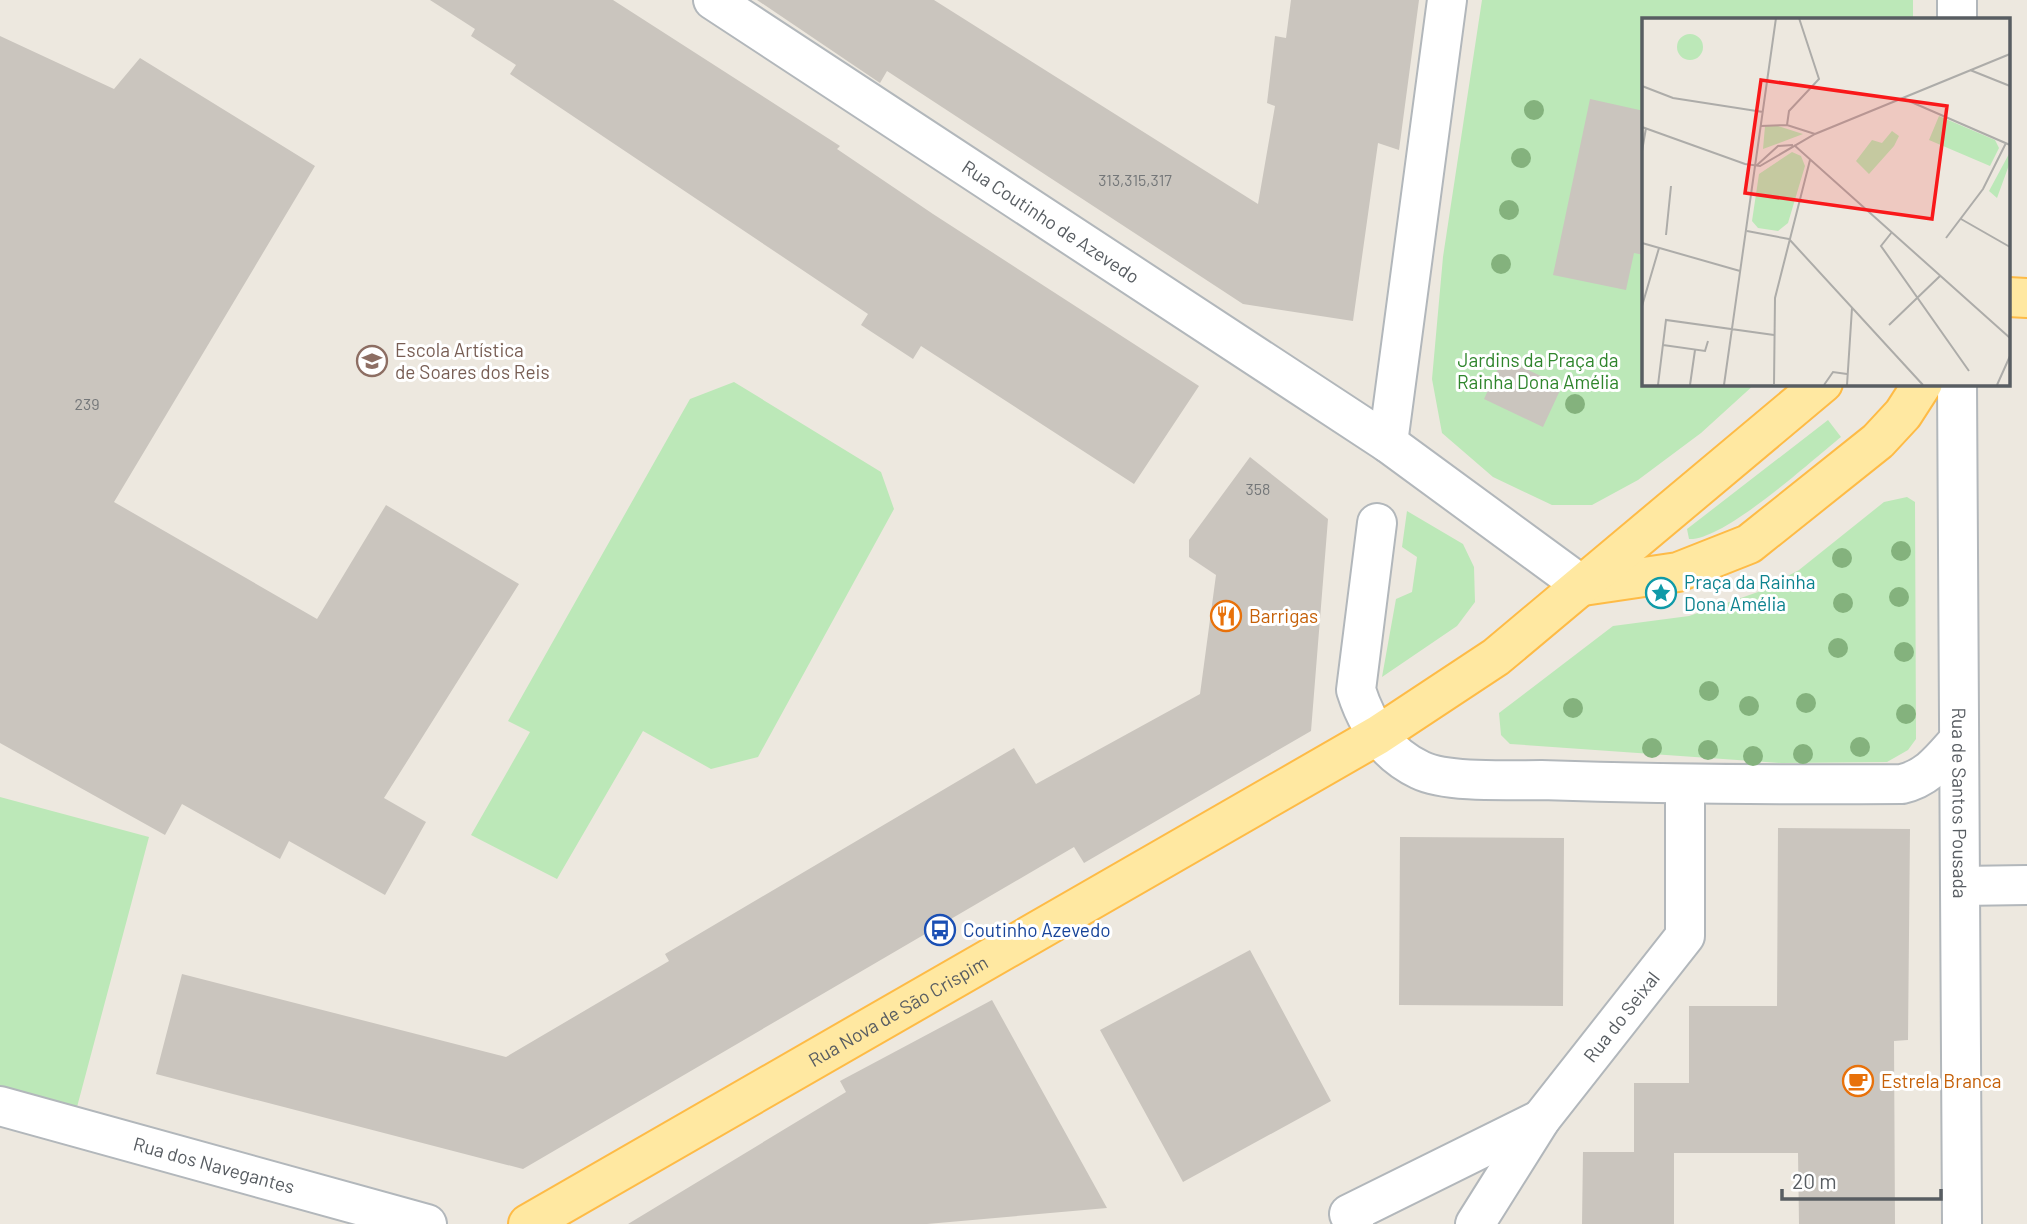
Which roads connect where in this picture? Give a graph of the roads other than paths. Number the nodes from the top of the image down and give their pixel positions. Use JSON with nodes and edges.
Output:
{"nodes":[{"id":1,"x":713,"y":0,"type":"edge"},
{"id":2,"x":1447,"y":0,"type":"edge"},
{"id":3,"x":1957,"y":0,"type":"edge"},
{"id":4,"x":1957,"y":18,"type":"edge"},
{"id":5,"x":1821,"y":385,"type":"edge"},
{"id":6,"x":1922,"y":385,"type":"edge"},
{"id":7,"x":1957,"y":385,"type":"edge"},
{"id":8,"x":1388,"y":443,"type":"junction"},
{"id":9,"x":1377,"y":523,"type":"dead end"},
{"id":10,"x":1583,"y":586,"type":"junction"},
{"id":11,"x":1378,"y":735,"type":"junction"},
{"id":12,"x":1958,"y":741,"type":"junction"},
{"id":13,"x":1685,"y":785,"type":"junction"},
{"id":14,"x":2027,"y":885,"type":"edge"},
{"id":15,"x":1961,"y":887,"type":"junction"},
{"id":16,"x":0,"y":1106,"type":"edge"},
{"id":17,"x":1541,"y":1119,"type":"junction"},
{"id":18,"x":427,"y":1224,"type":"edge"},
{"id":19,"x":528,"y":1224,"type":"edge"},
{"id":20,"x":1354,"y":1224,"type":"edge"},
{"id":21,"x":1475,"y":1224,"type":"edge"},
{"id":22,"x":1962,"y":1224,"type":"edge"}],
"edges":[{"from":1,"to":8,"type":"street","name":"Rua Coutinho de Azevedo"},
{"from":2,"to":8,"type":"street"},
{"from":3,"to":4,"type":"street"},
{"from":5,"to":10,"type":"main road"},
{"from":6,"to":10,"type":"main road"},
{"from":7,"to":12,"type":"street","name":"Rua de Santos Pousada"},
{"from":8,"to":10,"type":"street"},
{"from":9,"to":11,"type":"street"},
{"from":10,"to":11,"type":"main road"},
{"from":11,"to":13,"type":"street"},
{"from":11,"to":19,"type":"main road","name":"Rua Nova de São Crispim"},
{"from":12,"to":13,"type":"street"},
{"from":12,"to":15,"type":"street","name":"Rua de Santos Pousada"},
{"from":13,"to":17,"type":"street","name":"Rua do Seixal"},
{"from":14,"to":15,"type":"street"},
{"from":15,"to":22,"type":"street","name":"Rua de Santos Pousada"},
{"from":16,"to":18,"type":"street","name":"Rua dos Navegantes"},
{"from":17,"to":20,"type":"street"},
{"from":17,"to":21,"type":"street","name":"Rua do Seixal"}]}
